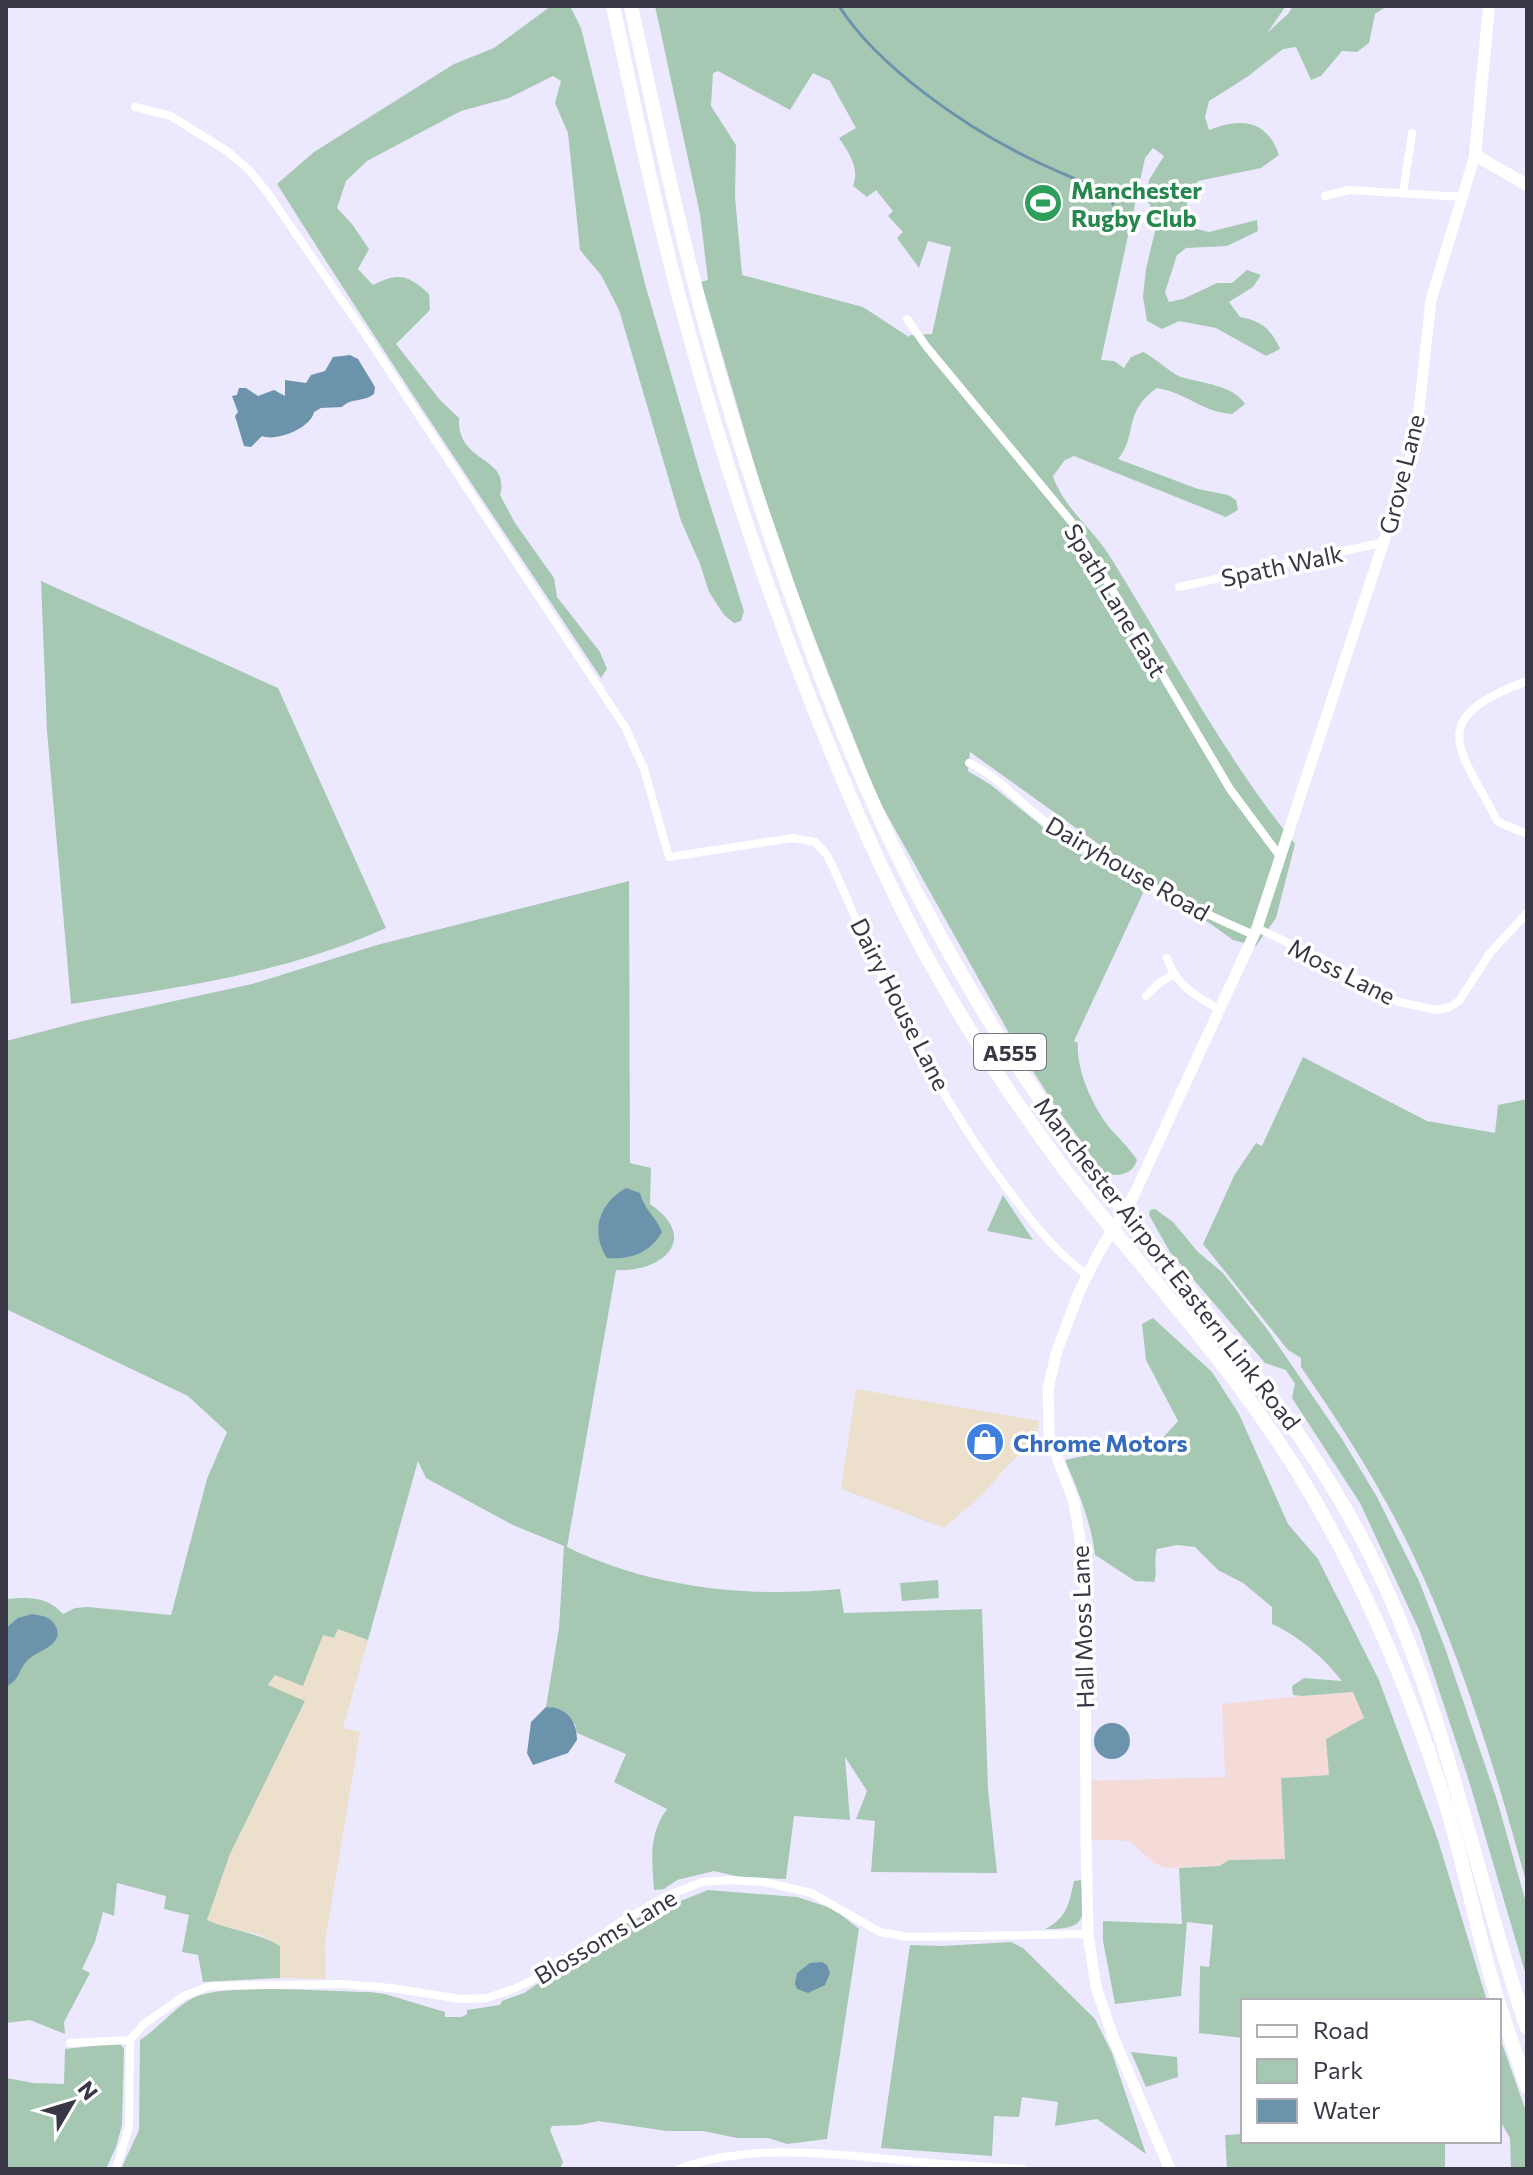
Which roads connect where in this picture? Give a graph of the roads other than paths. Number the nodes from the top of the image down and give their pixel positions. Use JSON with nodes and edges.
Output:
{"nodes":[{"id":1,"x":613,"y":6,"type":"edge"},
{"id":2,"x":631,"y":6,"type":"edge"},
{"id":3,"x":1489,"y":6,"type":"edge"},
{"id":4,"x":135,"y":107,"type":"dead end"},
{"id":5,"x":1412,"y":133,"type":"dead end"},
{"id":6,"x":1475,"y":155,"type":"junction"},
{"id":7,"x":1527,"y":185,"type":"edge"},
{"id":8,"x":1403,"y":193,"type":"junction"},
{"id":9,"x":1325,"y":196,"type":"dead end"},
{"id":10,"x":1464,"y":197,"type":"junction"},
{"id":11,"x":907,"y":319,"type":"dead end"},
{"id":12,"x":1385,"y":542,"type":"junction"},
{"id":13,"x":1179,"y":587,"type":"dead end"},
{"id":14,"x":1527,"y":681,"type":"edge"},
{"id":15,"x":969,"y":763,"type":"dead end"},
{"id":16,"x":1527,"y":834,"type":"edge"},
{"id":17,"x":1279,"y":855,"type":"junction"},
{"id":18,"x":1527,"y":913,"type":"edge"},
{"id":19,"x":1255,"y":932,"type":"junction"},
{"id":20,"x":1167,"y":958,"type":"dead end"},
{"id":21,"x":1173,"y":975,"type":"junction"},
{"id":22,"x":1146,"y":996,"type":"dead end"},
{"id":23,"x":1219,"y":1009,"type":"junction"},
{"id":24,"x":1087,"y":1275,"type":"junction"},
{"id":25,"x":1088,"y":1934,"type":"junction"},
{"id":26,"x":1498,"y":1999,"type":"edge"},
{"id":27,"x":1501,"y":2008,"type":"edge"},
{"id":28,"x":1527,"y":2028,"type":"edge"},
{"id":29,"x":130,"y":2040,"type":"junction"},
{"id":30,"x":70,"y":2043,"type":"dead end"},
{"id":31,"x":1527,"y":2087,"type":"edge"},
{"id":32,"x":116,"y":2169,"type":"edge"},
{"id":33,"x":679,"y":2169,"type":"edge"},
{"id":34,"x":1023,"y":2169,"type":"edge"},
{"id":35,"x":1170,"y":2169,"type":"edge"}],
"edges":[{"from":1,"to":26,"type":"highway","name":"Manchester Airport Eastern Link Road","number":"A555"},
{"from":2,"to":28,"type":"highway","name":"Manchester Airport Eastern Link Road","number":"A555"},
{"from":3,"to":6,"type":"main road","name":"Grove Lane"},
{"from":4,"to":24,"type":"street","name":"Dairy House Lane"},
{"from":5,"to":8,"type":"street"},
{"from":6,"to":7,"type":"main road"},
{"from":6,"to":10,"type":"street","name":"Grove Lane"},
{"from":8,"to":9,"type":"street"},
{"from":8,"to":10,"type":"street"},
{"from":10,"to":12,"type":"street","name":"Grove Lane"},
{"from":11,"to":17,"type":"street","name":"Spath Lane East"},
{"from":12,"to":13,"type":"street","name":"Spath Walk"},
{"from":12,"to":17,"type":"street","name":"Grove Lane"},
{"from":14,"to":16,"type":"street"},
{"from":15,"to":19,"type":"street","name":"Dairyhouse Road"},
{"from":17,"to":19,"type":"street","name":"Grove Lane"},
{"from":18,"to":19,"type":"street","name":"Moss Lane"},
{"from":19,"to":23,"type":"street","name":"Hall Moss Lane"},
{"from":20,"to":21,"type":"street"},
{"from":21,"to":22,"type":"street"},
{"from":21,"to":23,"type":"street"},
{"from":23,"to":24,"type":"street","name":"Hall Moss Lane"},
{"from":24,"to":25,"type":"street","name":"Hall Moss Lane"},
{"from":25,"to":29,"type":"street","name":"Blossoms Lane"},
{"from":25,"to":35,"type":"street","name":"Hall Moss Lane"},
{"from":27,"to":31,"type":"highway","name":"Manchester Airport Eastern Link Road","number":"A555"},
{"from":29,"to":30,"type":"street"},
{"from":29,"to":32,"type":"street"},
{"from":33,"to":34,"type":"street"}]}
